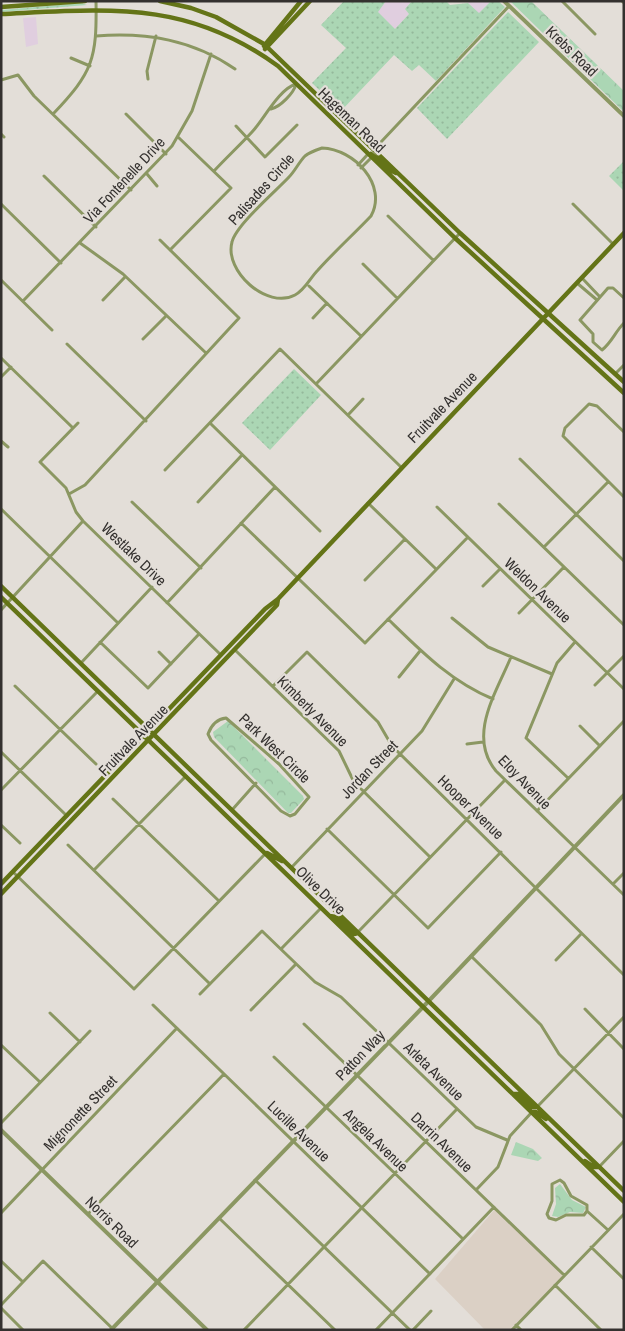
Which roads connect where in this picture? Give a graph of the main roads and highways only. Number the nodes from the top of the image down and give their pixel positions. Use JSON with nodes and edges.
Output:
{"nodes":[{"id":1,"x":85,"y":1,"type":"edge"},
{"id":2,"x":160,"y":1,"type":"edge"},
{"id":3,"x":301,"y":1,"type":"edge"},
{"id":4,"x":310,"y":1,"type":"edge"},
{"id":5,"x":116,"y":5,"type":"dead end"},
{"id":6,"x":1,"y":6,"type":"edge"},
{"id":7,"x":155,"y":6,"type":"dead end"},
{"id":8,"x":1,"y":14,"type":"edge"},
{"id":9,"x":266,"y":46,"type":"junction"},
{"id":10,"x":262,"y":51,"type":"junction"},
{"id":11,"x":296,"y":84,"type":"junction"},
{"id":12,"x":325,"y":104,"type":"junction"},
{"id":13,"x":370,"y":155,"type":"junction"},
{"id":14,"x":398,"y":173,"type":"junction"},
{"id":15,"x":624,"y":233,"type":"edge"},
{"id":16,"x":485,"y":264,"type":"junction"},
{"id":17,"x":514,"y":282,"type":"junction"},
{"id":18,"x":550,"y":313,"type":"junction"},
{"id":19,"x":544,"y":318,"type":"junction"},
{"id":20,"x":582,"y":353,"type":"junction"},
{"id":21,"x":615,"y":374,"type":"junction"},
{"id":22,"x":624,"y":382,"type":"edge"},
{"id":23,"x":624,"y":393,"type":"edge"},
{"id":24,"x":1,"y":586,"type":"edge"},
{"id":25,"x":1,"y":597,"type":"edge"},
{"id":26,"x":278,"y":599,"type":"junction"},
{"id":27,"x":242,"y":633,"type":"junction"},
{"id":28,"x":235,"y":650,"type":"junction"},
{"id":29,"x":150,"y":731,"type":"junction"},
{"id":30,"x":155,"y":735,"type":"junction"},
{"id":31,"x":145,"y":737,"type":"junction"},
{"id":32,"x":149,"y":741,"type":"junction"},
{"id":33,"x":209,"y":797,"type":"junction"},
{"id":34,"x":232,"y":810,"type":"junction"},
{"id":35,"x":266,"y":853,"type":"junction"},
{"id":36,"x":291,"y":868,"type":"junction"},
{"id":37,"x":1,"y":884,"type":"edge"},
{"id":38,"x":1,"y":894,"type":"edge"},
{"id":39,"x":330,"y":916,"type":"junction"},
{"id":40,"x":358,"y":933,"type":"junction"},
{"id":41,"x":513,"y":1094,"type":"junction"},
{"id":42,"x":537,"y":1107,"type":"junction"},
{"id":43,"x":532,"y":1112,"type":"junction"},
{"id":44,"x":558,"y":1126,"type":"junction"},
{"id":45,"x":574,"y":1153,"type":"junction"},
{"id":46,"x":599,"y":1167,"type":"junction"},
{"id":47,"x":624,"y":1191,"type":"edge"},
{"id":48,"x":624,"y":1202,"type":"edge"}],
"edges":[{"from":1,"to":6,"type":"main road"},
{"from":2,"to":9,"type":"main road","name":"Hageman Road"},
{"from":3,"to":9,"type":"main road"},
{"from":4,"to":9,"type":"main road"},
{"from":5,"to":8,"type":"main road"},
{"from":7,"to":10,"type":"main road","name":"Hageman Road"},
{"from":9,"to":10,"type":"main road"},
{"from":9,"to":12,"type":"main road","name":"Hageman Road"},
{"from":10,"to":11,"type":"main road","name":"Hageman Road"},
{"from":11,"to":12,"type":"main road"},
{"from":11,"to":13,"type":"main road","name":"Hageman Road"},
{"from":12,"to":14,"type":"main road","name":"Hageman Road"},
{"from":13,"to":14,"type":"main road"},
{"from":13,"to":16,"type":"main road","name":"Hageman Road"},
{"from":14,"to":17,"type":"main road","name":"Hageman Road"},
{"from":15,"to":18,"type":"main road","name":"Fruitvale Avenue"},
{"from":16,"to":17,"type":"main road"},
{"from":16,"to":19,"type":"main road","name":"Hageman Road"},
{"from":17,"to":18,"type":"main road","name":"Hageman Road"},
{"from":18,"to":19,"type":"main road","name":"Fruitvale Avenue"},
{"from":18,"to":21,"type":"main road","name":"Hageman Road"},
{"from":19,"to":20,"type":"main road","name":"Hageman Road"},
{"from":19,"to":26,"type":"main road","name":"Fruitvale Avenue"},
{"from":20,"to":21,"type":"main road"},
{"from":20,"to":23,"type":"main road","name":"Hageman Road"},
{"from":21,"to":22,"type":"main road","name":"Hageman Road"},
{"from":24,"to":29,"type":"main road","name":"Olive Drive"},
{"from":25,"to":31,"type":"main road","name":"Olive Drive"},
{"from":26,"to":27,"type":"main road","name":"Fruitvale Avenue"},
{"from":26,"to":28,"type":"main road","name":"Fruitvale Avenue"},
{"from":27,"to":28,"type":"main road"},
{"from":27,"to":29,"type":"main road","name":"Fruitvale Avenue"},
{"from":28,"to":30,"type":"main road","name":"Fruitvale Avenue"},
{"from":29,"to":30,"type":"main road","name":"Olive Drive"},
{"from":29,"to":31,"type":"main road","name":"Fruitvale Avenue"},
{"from":30,"to":32,"type":"main road","name":"Fruitvale Avenue"},
{"from":30,"to":34,"type":"main road","name":"Olive Drive"},
{"from":31,"to":32,"type":"main road","name":"Olive Drive"},
{"from":31,"to":37,"type":"main road","name":"Fruitvale Avenue"},
{"from":32,"to":33,"type":"main road","name":"Olive Drive"},
{"from":32,"to":38,"type":"main road","name":"Fruitvale Avenue"},
{"from":33,"to":34,"type":"main road"},
{"from":33,"to":35,"type":"main road","name":"Olive Drive"},
{"from":34,"to":36,"type":"main road","name":"Olive Drive"},
{"from":35,"to":36,"type":"main road"},
{"from":35,"to":39,"type":"main road","name":"Olive Drive"},
{"from":36,"to":40,"type":"main road","name":"Olive Drive"},
{"from":39,"to":40,"type":"main road"},
{"from":39,"to":41,"type":"main road","name":"Olive Drive"},
{"from":40,"to":42,"type":"main road","name":"Olive Drive"},
{"from":41,"to":42,"type":"main road"},
{"from":41,"to":43,"type":"main road","name":"Olive Drive"},
{"from":42,"to":44,"type":"main road","name":"Olive Drive"},
{"from":43,"to":44,"type":"main road"},
{"from":43,"to":45,"type":"main road","name":"Olive Drive"},
{"from":44,"to":46,"type":"main road","name":"Olive Drive"},
{"from":45,"to":46,"type":"main road"},
{"from":45,"to":48,"type":"main road","name":"Olive Drive"},
{"from":46,"to":47,"type":"main road","name":"Olive Drive"}]}
